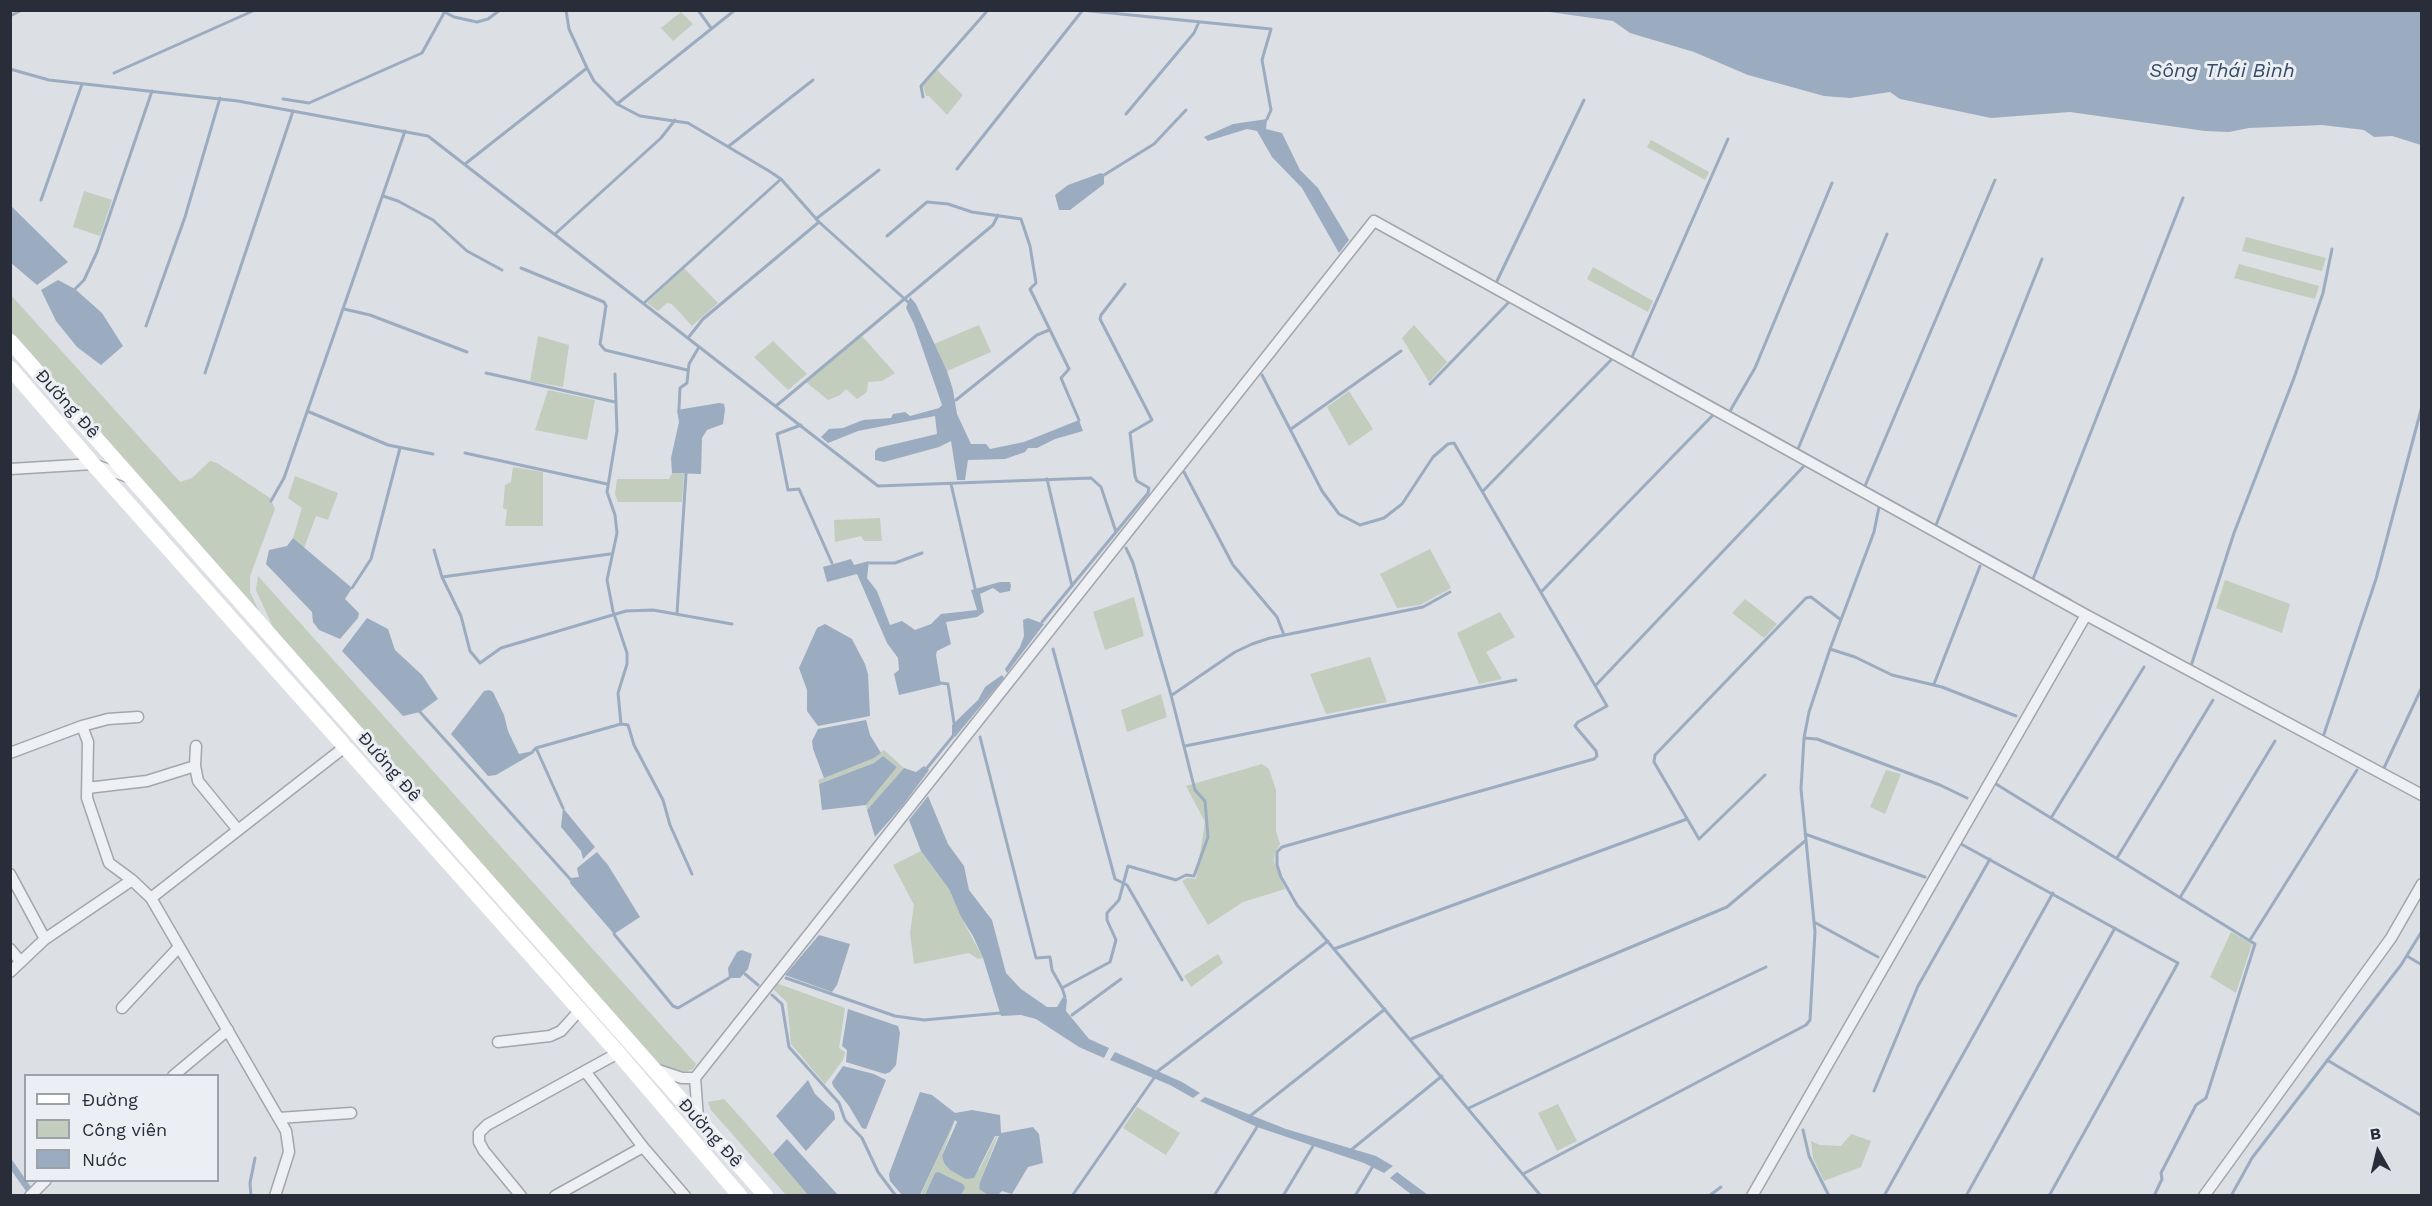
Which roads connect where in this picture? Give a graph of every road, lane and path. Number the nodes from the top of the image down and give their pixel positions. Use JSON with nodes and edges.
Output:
{"nodes":[{"id":1,"x":10,"y":341,"type":"edge"},
{"id":2,"x":10,"y":368,"type":"edge"},
{"id":3,"x":93,"y":433,"type":"junction"},
{"id":4,"x":92,"y":464,"type":"junction"},
{"id":5,"x":10,"y":469,"type":"edge"},
{"id":6,"x":134,"y":479,"type":"junction"},
{"id":7,"x":2086,"y":615,"type":"junction"},
{"id":8,"x":138,"y":717,"type":"dead end"},
{"id":9,"x":345,"y":717,"type":"junction"},
{"id":10,"x":82,"y":726,"type":"junction"},
{"id":11,"x":196,"y":746,"type":"dead end"},
{"id":12,"x":347,"y":748,"type":"junction"},
{"id":13,"x":10,"y":753,"type":"edge"},
{"id":14,"x":195,"y":766,"type":"junction"},
{"id":15,"x":391,"y":770,"type":"junction"},
{"id":16,"x":87,"y":788,"type":"junction"},
{"id":17,"x":2421,"y":795,"type":"edge"},
{"id":18,"x":238,"y":830,"type":"junction"},
{"id":19,"x":10,"y":874,"type":"edge"},
{"id":20,"x":132,"y":880,"type":"junction"},
{"id":21,"x":2421,"y":884,"type":"edge"},
{"id":22,"x":151,"y":898,"type":"junction"},
{"id":23,"x":45,"y":939,"type":"junction"},
{"id":24,"x":179,"y":947,"type":"junction"},
{"id":25,"x":10,"y":949,"type":"edge"},
{"id":26,"x":21,"y":962,"type":"junction"},
{"id":27,"x":10,"y":972,"type":"edge"},
{"id":28,"x":122,"y":1008,"type":"dead end"},
{"id":29,"x":579,"y":1011,"type":"junction"},
{"id":30,"x":228,"y":1030,"type":"junction"},
{"id":31,"x":498,"y":1042,"type":"dead end"},
{"id":32,"x":618,"y":1053,"type":"junction"},
{"id":33,"x":653,"y":1068,"type":"junction"},
{"id":34,"x":585,"y":1071,"type":"junction"},
{"id":35,"x":175,"y":1074,"type":"edge"},
{"id":36,"x":695,"y":1078,"type":"junction"},
{"id":37,"x":351,"y":1113,"type":"dead end"},
{"id":38,"x":279,"y":1118,"type":"junction"},
{"id":39,"x":698,"y":1121,"type":"junction"},
{"id":40,"x":644,"y":1147,"type":"junction"},
{"id":41,"x":750,"y":1178,"type":"junction"},
{"id":42,"x":44,"y":1182,"type":"edge"},
{"id":43,"x":30,"y":1196,"type":"edge"},
{"id":44,"x":274,"y":1196,"type":"edge"},
{"id":45,"x":521,"y":1196,"type":"edge"},
{"id":46,"x":555,"y":1196,"type":"edge"},
{"id":47,"x":685,"y":1196,"type":"edge"},
{"id":48,"x":740,"y":1196,"type":"edge"},
{"id":49,"x":760,"y":1196,"type":"edge"},
{"id":50,"x":766,"y":1196,"type":"edge"},
{"id":51,"x":1752,"y":1196,"type":"edge"},
{"id":52,"x":2204,"y":1196,"type":"edge"}],
"edges":[{"from":1,"to":3,"type":"street","name":"Đường Đê"},
{"from":2,"to":4,"type":"street","name":"Đường Đê"},
{"from":3,"to":4,"type":"street"},
{"from":3,"to":6,"type":"street","name":"Đường Đê"},
{"from":4,"to":5,"type":"street"},
{"from":4,"to":6,"type":"street"},
{"from":4,"to":12,"type":"street","name":"Đường Đê"},
{"from":6,"to":9,"type":"street","name":"Đường Đê"},
{"from":7,"to":17,"type":"street"},
{"from":7,"to":36,"type":"street"},
{"from":7,"to":51,"type":"street"},
{"from":8,"to":10,"type":"street"},
{"from":9,"to":12,"type":"street"},
{"from":9,"to":15,"type":"street","name":"Đường Đê"},
{"from":10,"to":13,"type":"street"},
{"from":10,"to":16,"type":"street"},
{"from":11,"to":14,"type":"street"},
{"from":12,"to":15,"type":"street"},
{"from":12,"to":18,"type":"street"},
{"from":12,"to":29,"type":"street","name":"Đường Đê"},
{"from":14,"to":16,"type":"street"},
{"from":14,"to":18,"type":"street"},
{"from":15,"to":33,"type":"street","name":"Đường Đê"},
{"from":16,"to":20,"type":"street"},
{"from":18,"to":22,"type":"street"},
{"from":19,"to":23,"type":"street"},
{"from":20,"to":22,"type":"street"},
{"from":20,"to":23,"type":"street"},
{"from":21,"to":52,"type":"street"},
{"from":22,"to":24,"type":"street"},
{"from":23,"to":26,"type":"street"},
{"from":24,"to":28,"type":"street"},
{"from":24,"to":30,"type":"street"},
{"from":25,"to":26,"type":"street"},
{"from":26,"to":27,"type":"street"},
{"from":29,"to":31,"type":"street"},
{"from":29,"to":32,"type":"street","name":"Đường Đê"},
{"from":30,"to":35,"type":"street"},
{"from":30,"to":38,"type":"street"},
{"from":32,"to":34,"type":"street"},
{"from":32,"to":48,"type":"street","name":"Đường Đê"},
{"from":33,"to":36,"type":"street"},
{"from":33,"to":39,"type":"street","name":"Đường Đê"},
{"from":34,"to":40,"type":"street"},
{"from":34,"to":45,"type":"street"},
{"from":36,"to":39,"type":"street"},
{"from":37,"to":38,"type":"street"},
{"from":38,"to":44,"type":"street"},
{"from":39,"to":41,"type":"street","name":"Đường Đê"},
{"from":40,"to":46,"type":"street"},
{"from":40,"to":47,"type":"street"},
{"from":41,"to":49,"type":"street"},
{"from":41,"to":50,"type":"street","name":"Đường Đê"},
{"from":42,"to":43,"type":"street"}]}
